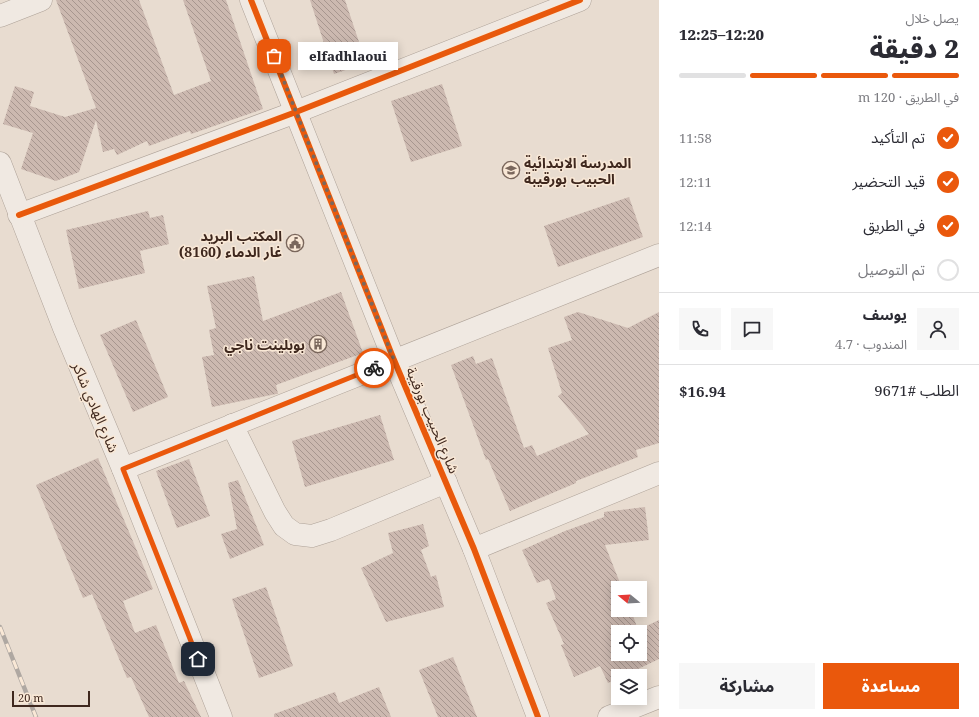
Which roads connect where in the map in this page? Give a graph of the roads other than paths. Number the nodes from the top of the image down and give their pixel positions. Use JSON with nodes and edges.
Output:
{"nodes":[{"id":1,"x":41,"y":0,"type":"edge"},
{"id":2,"x":251,"y":0,"type":"edge"},
{"id":3,"x":580,"y":0,"type":"edge"},
{"id":4,"x":0,"y":16,"type":"edge"},
{"id":5,"x":296,"y":112,"type":"junction"},
{"id":6,"x":0,"y":163,"type":"edge"},
{"id":7,"x":19,"y":215,"type":"junction"},
{"id":8,"x":659,"y":255,"type":"edge"},
{"id":9,"x":394,"y":360,"type":"junction"},
{"id":10,"x":232,"y":426,"type":"junction"},
{"id":11,"x":123,"y":469,"type":"junction"},
{"id":12,"x":659,"y":473,"type":"edge"},
{"id":13,"x":446,"y":482,"type":"junction"},
{"id":14,"x":474,"y":549,"type":"junction"},
{"id":15,"x":659,"y":696,"type":"edge"},
{"id":16,"x":221,"y":717,"type":"edge"},
{"id":17,"x":538,"y":717,"type":"edge"},
{"id":18,"x":609,"y":717,"type":"edge"}],
"edges":[{"from":1,"to":4,"type":"street"},
{"from":2,"to":5,"type":"street","name":"شارع الحبيب بورقيبة"},
{"from":3,"to":5,"type":"street"},
{"from":5,"to":7,"type":"street"},
{"from":5,"to":9,"type":"street","name":"شارع الحبيب بورقيبة"},
{"from":6,"to":7,"type":"street","name":"شارع الهادي شاكر"},
{"from":7,"to":11,"type":"street","name":"شارع الهادي شاكر"},
{"from":8,"to":9,"type":"street"},
{"from":9,"to":10,"type":"street"},
{"from":9,"to":13,"type":"street","name":"شارع الحبيب بورقيبة"},
{"from":10,"to":11,"type":"street"},
{"from":10,"to":13,"type":"street"},
{"from":11,"to":16,"type":"street","name":"شارع الهادي شاكر"},
{"from":12,"to":14,"type":"street"},
{"from":13,"to":14,"type":"street","name":"شارع الحبيب بورقيبة"},
{"from":14,"to":17,"type":"street","name":"شارع الحبيب بورقيبة"},
{"from":15,"to":18,"type":"street"}]}
